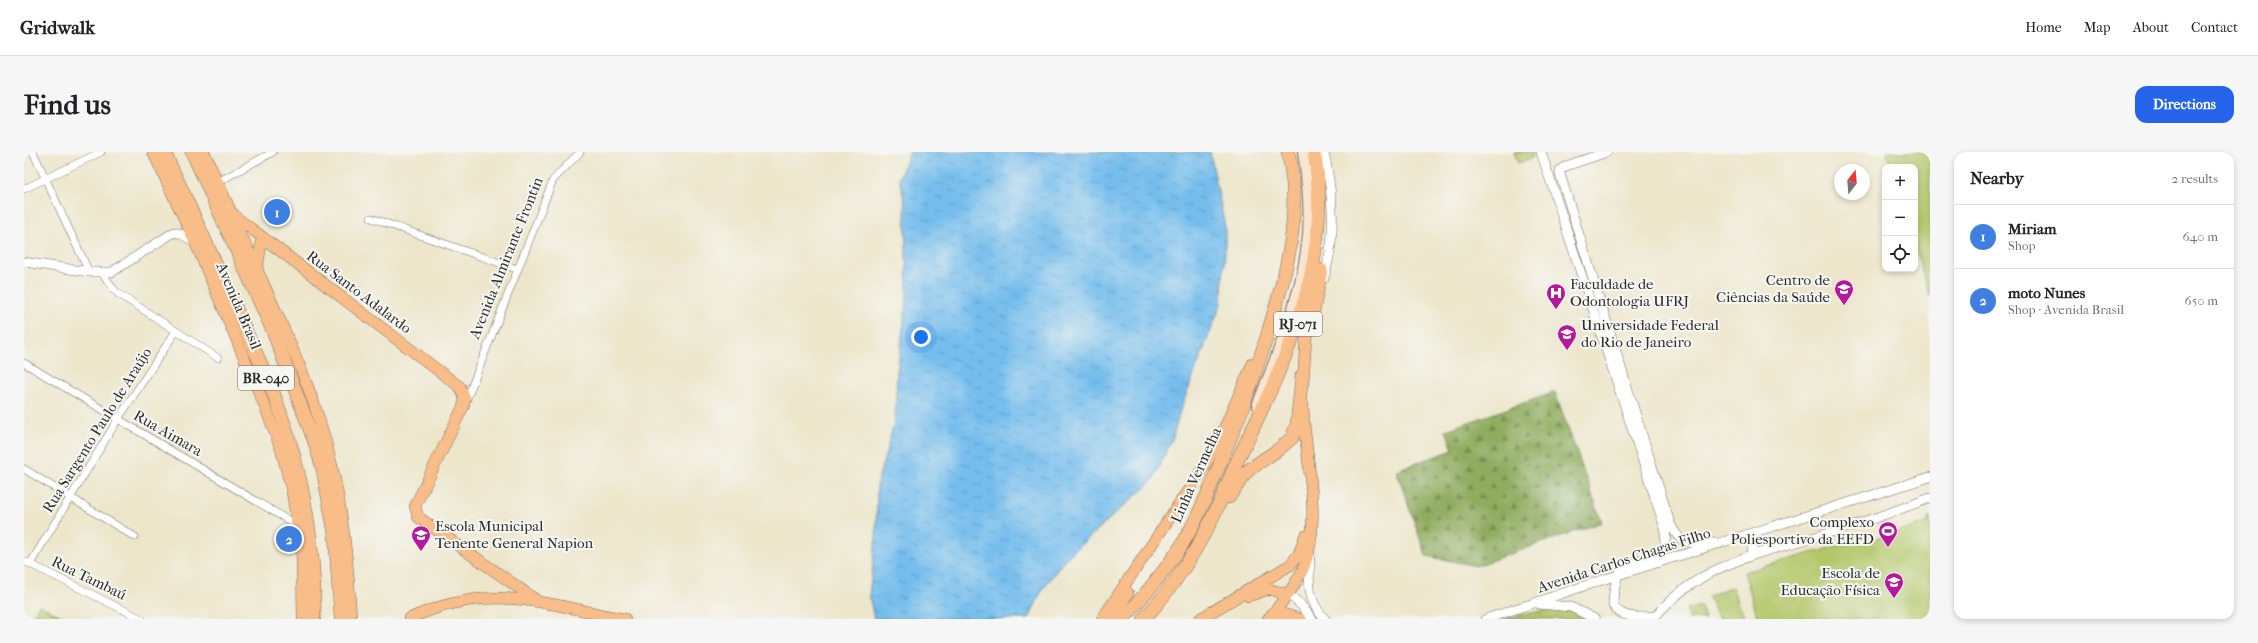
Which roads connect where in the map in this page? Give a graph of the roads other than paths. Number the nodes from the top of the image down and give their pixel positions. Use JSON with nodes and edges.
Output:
{"nodes":[{"id":1,"x":33,"y":152,"type":"edge"},
{"id":2,"x":101,"y":152,"type":"edge"},
{"id":3,"x":153,"y":152,"type":"edge"},
{"id":4,"x":164,"y":152,"type":"edge"},
{"id":5,"x":192,"y":152,"type":"edge"},
{"id":6,"x":204,"y":152,"type":"edge"},
{"id":7,"x":272,"y":152,"type":"edge"},
{"id":8,"x":580,"y":152,"type":"edge"},
{"id":9,"x":1288,"y":152,"type":"edge"},
{"id":10,"x":1303,"y":152,"type":"edge"},
{"id":11,"x":1314,"y":152,"type":"edge"},
{"id":12,"x":1324,"y":152,"type":"edge"},
{"id":13,"x":1541,"y":152,"type":"edge"},
{"id":14,"x":1607,"y":152,"type":"edge"},
{"id":15,"x":1318,"y":178,"type":"junction"},
{"id":16,"x":45,"y":179,"type":"junction"},
{"id":17,"x":218,"y":182,"type":"junction"},
{"id":18,"x":24,"y":189,"type":"edge"},
{"id":19,"x":233,"y":215,"type":"junction"},
{"id":20,"x":371,"y":218,"type":"dead end"},
{"id":21,"x":262,"y":238,"type":"junction"},
{"id":22,"x":195,"y":242,"type":"junction"},
{"id":23,"x":24,"y":262,"type":"edge"},
{"id":24,"x":517,"y":269,"type":"junction"},
{"id":25,"x":257,"y":270,"type":"junction"},
{"id":26,"x":90,"y":272,"type":"junction"},
{"id":27,"x":102,"y":273,"type":"junction"},
{"id":28,"x":258,"y":299,"type":"junction"},
{"id":29,"x":1312,"y":317,"type":"junction"},
{"id":30,"x":1270,"y":328,"type":"junction"},
{"id":31,"x":176,"y":331,"type":"junction"},
{"id":32,"x":218,"y":358,"type":"dead end"},
{"id":33,"x":24,"y":363,"type":"edge"},
{"id":34,"x":1302,"y":376,"type":"junction"},
{"id":35,"x":473,"y":383,"type":"junction"},
{"id":36,"x":463,"y":395,"type":"junction"},
{"id":37,"x":118,"y":419,"type":"junction"},
{"id":38,"x":1236,"y":463,"type":"junction"},
{"id":39,"x":24,"y":469,"type":"edge"},
{"id":40,"x":1930,"y":477,"type":"edge"},
{"id":41,"x":70,"y":496,"type":"junction"},
{"id":42,"x":1930,"y":498,"type":"edge"},
{"id":43,"x":1311,"y":506,"type":"junction"},
{"id":44,"x":298,"y":526,"type":"junction"},
{"id":45,"x":1208,"y":528,"type":"junction"},
{"id":46,"x":1748,"y":534,"type":"junction"},
{"id":47,"x":135,"y":536,"type":"dead end"},
{"id":48,"x":1311,"y":540,"type":"junction"},
{"id":49,"x":1719,"y":544,"type":"junction"},
{"id":50,"x":1147,"y":553,"type":"junction"},
{"id":51,"x":1751,"y":556,"type":"junction"},
{"id":52,"x":27,"y":562,"type":"edge"},
{"id":53,"x":1618,"y":575,"type":"junction"},
{"id":54,"x":1288,"y":594,"type":"junction"},
{"id":55,"x":536,"y":600,"type":"junction"},
{"id":56,"x":1535,"y":604,"type":"junction"},
{"id":57,"x":1211,"y":613,"type":"junction"},
{"id":58,"x":1654,"y":618,"type":"edge"},
{"id":59,"x":142,"y":619,"type":"edge"},
{"id":60,"x":303,"y":619,"type":"edge"},
{"id":61,"x":314,"y":619,"type":"edge"},
{"id":62,"x":341,"y":619,"type":"edge"},
{"id":63,"x":351,"y":619,"type":"edge"},
{"id":64,"x":409,"y":619,"type":"edge"},
{"id":65,"x":624,"y":619,"type":"edge"},
{"id":66,"x":1102,"y":619,"type":"edge"},
{"id":67,"x":1112,"y":619,"type":"edge"},
{"id":68,"x":1123,"y":619,"type":"edge"},
{"id":69,"x":1144,"y":619,"type":"edge"},
{"id":70,"x":1200,"y":619,"type":"edge"},
{"id":71,"x":1269,"y":619,"type":"edge"},
{"id":72,"x":1300,"y":619,"type":"edge"},
{"id":73,"x":1312,"y":619,"type":"edge"},
{"id":74,"x":1325,"y":619,"type":"edge"},
{"id":75,"x":1486,"y":619,"type":"edge"},
{"id":76,"x":1595,"y":619,"type":"edge"}],
"edges":[{"from":1,"to":16,"type":"street"},
{"from":2,"to":16,"type":"street"},
{"from":3,"to":22,"type":"highway","name":"Avenida Brasil"},
{"from":4,"to":61,"type":"highway","name":"Avenida Brasil","number":"BR-040"},
{"from":5,"to":28,"type":"highway","name":"Avenida Brasil","number":"BR-040"},
{"from":6,"to":17,"type":"highway","name":"Avenida Brasil"},
{"from":7,"to":17,"type":"street"},
{"from":8,"to":24,"type":"street","name":"Avenida Almirante Frontin"},
{"from":9,"to":30,"type":"highway","name":"Linha Vermelha","number":"RJ-071"},
{"from":10,"to":38,"type":"main road","name":"Linha Vermelha"},
{"from":11,"to":15,"type":"highway","name":"Linha Vermelha","number":"RJ-071"},
{"from":12,"to":29,"type":"street"},
{"from":13,"to":53,"type":"street"},
{"from":14,"to":49,"type":"street"},
{"from":15,"to":29,"type":"highway"},
{"from":15,"to":38,"type":"highway","name":"Linha Vermelha","number":"RJ-071"},
{"from":16,"to":18,"type":"street"},
{"from":16,"to":26,"type":"street"},
{"from":17,"to":19,"type":"highway","name":"Avenida Brasil"},
{"from":19,"to":21,"type":"highway","name":"Rua Santo Adalardo"},
{"from":19,"to":25,"type":"highway","name":"Avenida Brasil"},
{"from":19,"to":28,"type":"highway"},
{"from":20,"to":24,"type":"street"},
{"from":21,"to":25,"type":"highway"},
{"from":21,"to":36,"type":"highway","name":"Rua Santo Adalardo"},
{"from":22,"to":27,"type":"street"},
{"from":22,"to":44,"type":"highway","name":"Avenida Brasil"},
{"from":23,"to":26,"type":"street"},
{"from":24,"to":35,"type":"street","name":"Avenida Almirante Frontin"},
{"from":25,"to":63,"type":"highway","name":"Avenida Brasil"},
{"from":26,"to":27,"type":"street"},
{"from":27,"to":31,"type":"street"},
{"from":28,"to":62,"type":"highway","name":"Avenida Brasil","number":"BR-040"},
{"from":29,"to":34,"type":"highway"},
{"from":30,"to":50,"type":"highway","name":"Linha Vermelha"},
{"from":30,"to":68,"type":"highway","name":"Linha Vermelha","number":"RJ-071"},
{"from":31,"to":32,"type":"street"},
{"from":31,"to":37,"type":"street","name":"Rua Sargento Paulo de Araújo"},
{"from":33,"to":37,"type":"street","name":"Rua Aimara"},
{"from":34,"to":43,"type":"highway"},
{"from":34,"to":45,"type":"highway"},
{"from":35,"to":36,"type":"street","name":"Avenida Almirante Frontin"},
{"from":35,"to":36,"type":"street"},
{"from":36,"to":55,"type":"highway","name":"Avenida Almirante Frontin"},
{"from":37,"to":41,"type":"street","name":"Rua Sargento Paulo de Araújo"},
{"from":37,"to":44,"type":"street","name":"Rua Aimara"},
{"from":38,"to":45,"type":"highway","name":"Linha Vermelha","number":"RJ-071"},
{"from":39,"to":41,"type":"street"},
{"from":40,"to":46,"type":"street","name":"Avenida Carlos Chagas Filho"},
{"from":41,"to":47,"type":"street"},
{"from":41,"to":52,"type":"street","name":"Rua Sargento Paulo de Araújo"},
{"from":42,"to":51,"type":"street"},
{"from":43,"to":48,"type":"highway"},
{"from":43,"to":57,"type":"highway"},
{"from":44,"to":60,"type":"highway","name":"Avenida Brasil"},
{"from":45,"to":69,"type":"highway","name":"Linha Vermelha","number":"RJ-071"},
{"from":46,"to":49,"type":"street","name":"Avenida Carlos Chagas Filho"},
{"from":46,"to":51,"type":"street"},
{"from":48,"to":54,"type":"highway"},
{"from":48,"to":74,"type":"street"},
{"from":49,"to":53,"type":"street","name":"Avenida Carlos Chagas Filho"},
{"from":50,"to":66,"type":"highway"},
{"from":50,"to":67,"type":"highway"},
{"from":51,"to":58,"type":"street"},
{"from":52,"to":59,"type":"street","name":"Rua Tambaú"},
{"from":53,"to":56,"type":"street","name":"Avenida Carlos Chagas Filho"},
{"from":53,"to":58,"type":"street"},
{"from":54,"to":57,"type":"highway"},
{"from":54,"to":71,"type":"highway"},
{"from":54,"to":73,"type":"street"},
{"from":55,"to":64,"type":"highway"},
{"from":55,"to":65,"type":"highway"},
{"from":56,"to":75,"type":"street","name":"Avenida Carlos Chagas Filho"},
{"from":56,"to":76,"type":"street"},
{"from":57,"to":70,"type":"highway"},
{"from":71,"to":72,"type":"highway"}]}
